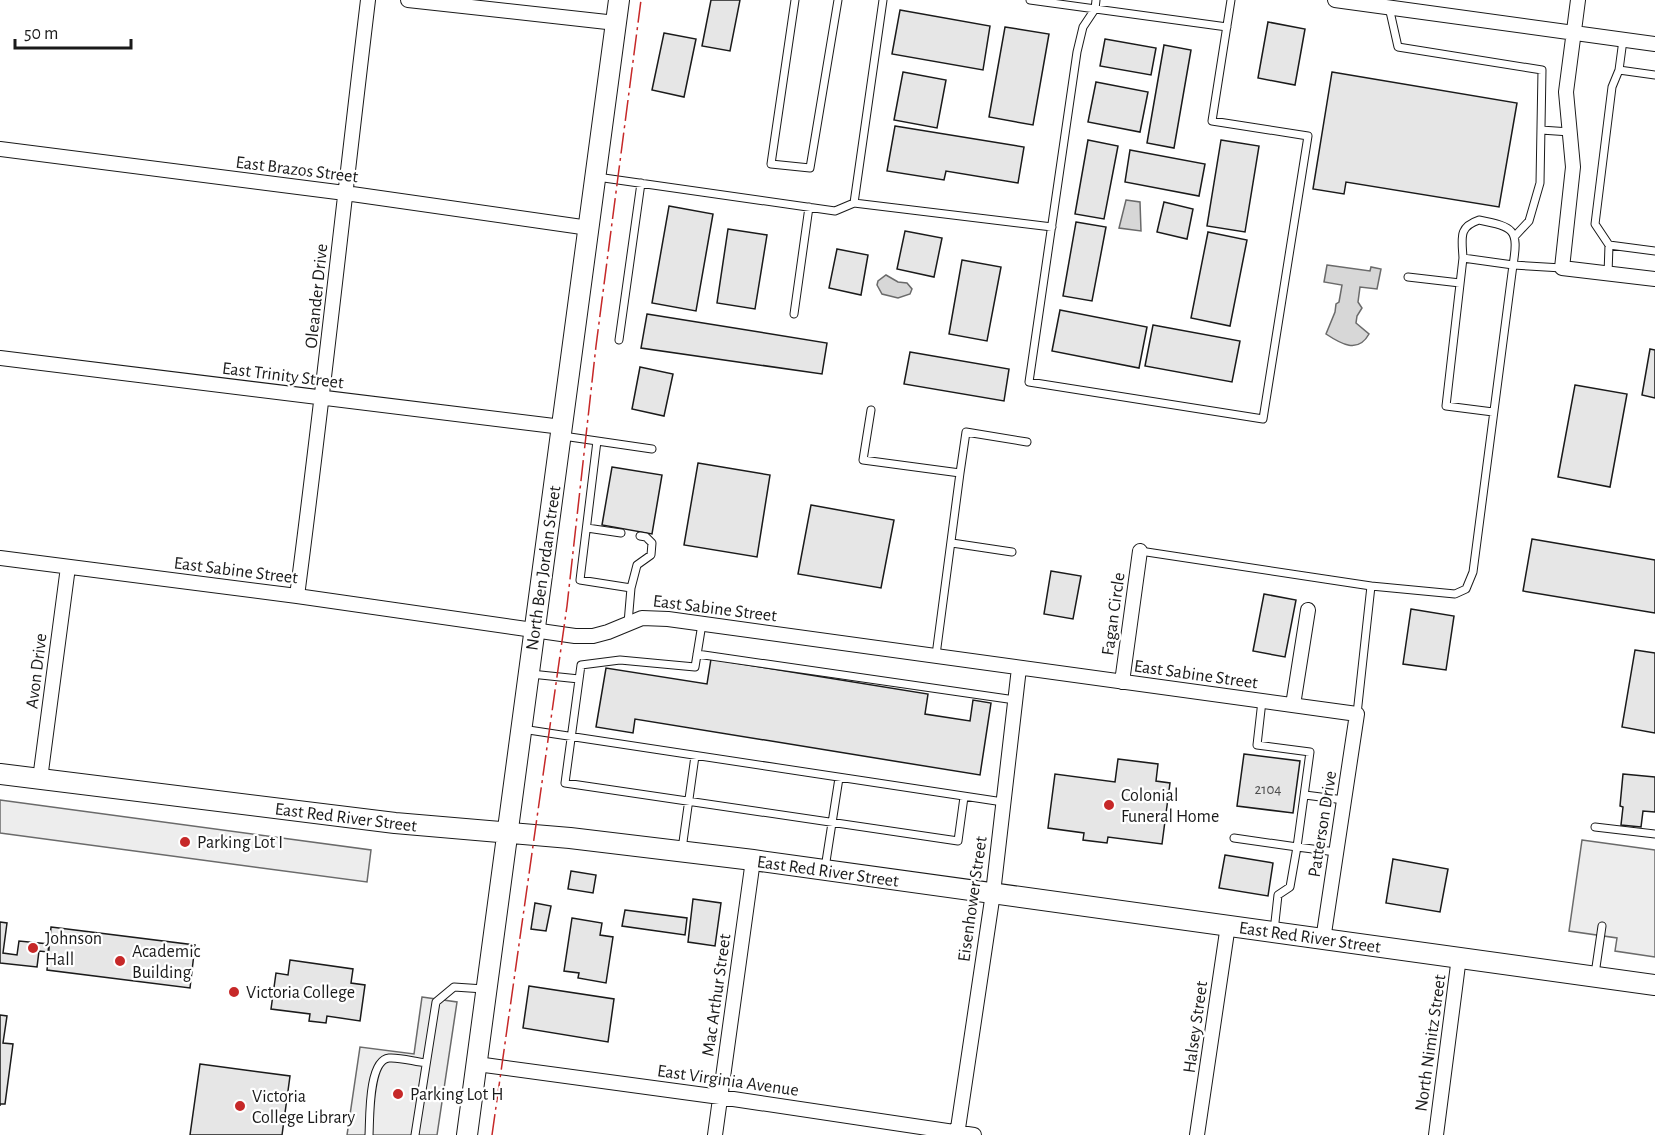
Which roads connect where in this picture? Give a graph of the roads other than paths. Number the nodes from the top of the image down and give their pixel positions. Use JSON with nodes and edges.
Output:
{"nodes":[{"id":1,"x":368,"y":0,"type":"edge"},
{"id":2,"x":408,"y":0,"type":"edge"},
{"id":3,"x":619,"y":0,"type":"edge"},
{"id":4,"x":795,"y":0,"type":"edge"},
{"id":5,"x":838,"y":0,"type":"edge"},
{"id":6,"x":883,"y":0,"type":"edge"},
{"id":7,"x":1030,"y":0,"type":"edge"},
{"id":8,"x":1096,"y":0,"type":"edge"},
{"id":9,"x":1231,"y":0,"type":"edge"},
{"id":10,"x":1335,"y":0,"type":"edge"},
{"id":11,"x":1578,"y":0,"type":"edge"},
{"id":12,"x":1389,"y":7,"type":"junction"},
{"id":13,"x":1095,"y":9,"type":"junction"},
{"id":14,"x":615,"y":23,"type":"junction"},
{"id":15,"x":1227,"y":27,"type":"junction"},
{"id":16,"x":1574,"y":33,"type":"junction"},
{"id":17,"x":1623,"y":40,"type":"junction"},
{"id":18,"x":1655,"y":44,"type":"edge"},
{"id":19,"x":1619,"y":70,"type":"junction"},
{"id":20,"x":1655,"y":75,"type":"edge"},
{"id":21,"x":1541,"y":130,"type":"junction"},
{"id":22,"x":1570,"y":132,"type":"junction"},
{"id":23,"x":0,"y":149,"type":"edge"},
{"id":24,"x":596,"y":176,"type":"junction"},
{"id":25,"x":641,"y":183,"type":"junction"},
{"id":26,"x":345,"y":193,"type":"junction"},
{"id":27,"x":854,"y":203,"type":"junction"},
{"id":28,"x":809,"y":207,"type":"junction"},
{"id":29,"x":1052,"y":227,"type":"junction"},
{"id":30,"x":589,"y":228,"type":"junction"},
{"id":31,"x":1515,"y":236,"type":"junction"},
{"id":32,"x":1609,"y":245,"type":"junction"},
{"id":33,"x":1655,"y":251,"type":"edge"},
{"id":34,"x":1462,"y":258,"type":"junction"},
{"id":35,"x":1513,"y":265,"type":"junction"},
{"id":36,"x":1562,"y":268,"type":"junction"},
{"id":37,"x":1608,"y":274,"type":"junction"},
{"id":38,"x":1408,"y":277,"type":"dead end"},
{"id":39,"x":1655,"y":279,"type":"edge"},
{"id":40,"x":1460,"y":283,"type":"junction"},
{"id":41,"x":794,"y":314,"type":"dead end"},
{"id":42,"x":619,"y":340,"type":"dead end"},
{"id":43,"x":0,"y":358,"type":"edge"},
{"id":44,"x":323,"y":399,"type":"junction"},
{"id":45,"x":871,"y":410,"type":"dead end"},
{"id":46,"x":1493,"y":412,"type":"junction"},
{"id":47,"x":561,"y":431,"type":"junction"},
{"id":48,"x":597,"y":441,"type":"junction"},
{"id":49,"x":1027,"y":442,"type":"dead end"},
{"id":50,"x":652,"y":449,"type":"dead end"},
{"id":51,"x":960,"y":473,"type":"junction"},
{"id":52,"x":587,"y":528,"type":"junction"},
{"id":53,"x":621,"y":533,"type":"dead end"},
{"id":54,"x":640,"y":536,"type":"dead end"},
{"id":55,"x":952,"y":543,"type":"junction"},
{"id":56,"x":1140,"y":551,"type":"joint"},
{"id":57,"x":1012,"y":552,"type":"dead end"},
{"id":58,"x":0,"y":558,"type":"edge"},
{"id":59,"x":68,"y":567,"type":"junction"},
{"id":60,"x":1371,"y":586,"type":"junction"},
{"id":61,"x":631,"y":588,"type":"junction"},
{"id":62,"x":297,"y":596,"type":"junction"},
{"id":63,"x":1308,"y":610,"type":"dead end"},
{"id":64,"x":628,"y":623,"type":"junction"},
{"id":65,"x":702,"y":624,"type":"junction"},
{"id":66,"x":536,"y":629,"type":"junction"},
{"id":67,"x":697,"y":654,"type":"junction"},
{"id":68,"x":936,"y":655,"type":"junction"},
{"id":69,"x":1019,"y":668,"type":"junction"},
{"id":70,"x":529,"y":674,"type":"junction"},
{"id":71,"x":579,"y":679,"type":"junction"},
{"id":72,"x":1122,"y":682,"type":"junction"},
{"id":73,"x":1015,"y":700,"type":"junction"},
{"id":74,"x":1262,"y":701,"type":"junction"},
{"id":75,"x":1293,"y":705,"type":"junction"},
{"id":76,"x":1357,"y":714,"type":"junction"},
{"id":77,"x":521,"y":728,"type":"junction"},
{"id":78,"x":572,"y":737,"type":"junction"},
{"id":79,"x":695,"y":756,"type":"junction"},
{"id":80,"x":0,"y":774,"type":"edge"},
{"id":81,"x":838,"y":778,"type":"junction"},
{"id":82,"x":40,"y":779,"type":"junction"},
{"id":83,"x":1305,"y":795,"type":"junction"},
{"id":84,"x":964,"y":797,"type":"junction"},
{"id":85,"x":1344,"y":800,"type":"junction"},
{"id":86,"x":688,"y":801,"type":"junction"},
{"id":87,"x":1003,"y":802,"type":"junction"},
{"id":88,"x":832,"y":822,"type":"junction"},
{"id":89,"x":1595,"y":826,"type":"dead end"},
{"id":90,"x":507,"y":834,"type":"junction"},
{"id":91,"x":1655,"y":834,"type":"edge"},
{"id":92,"x":1234,"y":838,"type":"dead end"},
{"id":93,"x":1298,"y":846,"type":"junction"},
{"id":94,"x":682,"y":852,"type":"junction"},
{"id":95,"x":1336,"y":852,"type":"junction"},
{"id":96,"x":753,"y":860,"type":"junction"},
{"id":97,"x":825,"y":870,"type":"junction"},
{"id":98,"x":993,"y":893,"type":"junction"},
{"id":99,"x":1228,"y":925,"type":"junction"},
{"id":100,"x":1602,"y":926,"type":"dead end"},
{"id":101,"x":1274,"y":932,"type":"junction"},
{"id":102,"x":1323,"y":940,"type":"junction"},
{"id":103,"x":1459,"y":957,"type":"junction"},
{"id":104,"x":1595,"y":976,"type":"junction"},
{"id":105,"x":1655,"y":985,"type":"edge"},
{"id":106,"x":487,"y":989,"type":"junction"},
{"id":107,"x":426,"y":1063,"type":"junction"},
{"id":108,"x":477,"y":1064,"type":"junction"},
{"id":109,"x":720,"y":1097,"type":"junction"},
{"id":110,"x":957,"y":1134,"type":"edge"},
{"id":111,"x":369,"y":1135,"type":"edge"},
{"id":112,"x":415,"y":1135,"type":"edge"},
{"id":113,"x":467,"y":1135,"type":"edge"},
{"id":114,"x":715,"y":1135,"type":"edge"},
{"id":115,"x":974,"y":1135,"type":"edge"},
{"id":116,"x":1197,"y":1135,"type":"edge"},
{"id":117,"x":1436,"y":1135,"type":"edge"}],
"edges":[{"from":1,"to":26,"type":"street","name":"Oleander Drive"},
{"from":2,"to":14,"type":"street"},
{"from":3,"to":14,"type":"street","name":"North Ben Jordan Street"},
{"from":4,"to":5,"type":"lane"},
{"from":6,"to":27,"type":"lane"},
{"from":7,"to":13,"type":"lane"},
{"from":8,"to":13,"type":"lane"},
{"from":9,"to":15,"type":"lane"},
{"from":10,"to":12,"type":"street"},
{"from":11,"to":16,"type":"street"},
{"from":12,"to":16,"type":"street"},
{"from":12,"to":21,"type":"lane"},
{"from":13,"to":15,"type":"lane"},
{"from":13,"to":29,"type":"lane"},
{"from":14,"to":24,"type":"street","name":"North Ben Jordan Street"},
{"from":15,"to":29,"type":"lane"},
{"from":16,"to":17,"type":"street"},
{"from":16,"to":22,"type":"street"},
{"from":17,"to":18,"type":"street"},
{"from":17,"to":19,"type":"lane"},
{"from":19,"to":20,"type":"lane"},
{"from":19,"to":32,"type":"lane"},
{"from":21,"to":22,"type":"lane"},
{"from":21,"to":31,"type":"lane"},
{"from":22,"to":36,"type":"street"},
{"from":23,"to":26,"type":"street","name":"East Brazos Street"},
{"from":24,"to":25,"type":"lane"},
{"from":24,"to":30,"type":"street","name":"North Ben Jordan Street"},
{"from":25,"to":28,"type":"lane"},
{"from":25,"to":42,"type":"lane"},
{"from":26,"to":30,"type":"street","name":"East Brazos Street"},
{"from":26,"to":44,"type":"street","name":"Oleander Drive"},
{"from":27,"to":28,"type":"lane"},
{"from":27,"to":29,"type":"lane"},
{"from":28,"to":41,"type":"lane"},
{"from":30,"to":47,"type":"street","name":"North Ben Jordan Street"},
{"from":31,"to":34,"type":"lane"},
{"from":31,"to":35,"type":"lane"},
{"from":32,"to":33,"type":"lane"},
{"from":32,"to":37,"type":"lane"},
{"from":34,"to":35,"type":"lane"},
{"from":34,"to":40,"type":"lane"},
{"from":35,"to":36,"type":"lane"},
{"from":35,"to":46,"type":"lane"},
{"from":36,"to":37,"type":"street"},
{"from":37,"to":39,"type":"street"},
{"from":38,"to":40,"type":"lane"},
{"from":40,"to":46,"type":"lane"},
{"from":43,"to":44,"type":"street","name":"East Trinity Street"},
{"from":44,"to":47,"type":"street","name":"East Trinity Street"},
{"from":44,"to":62,"type":"street","name":"Oleander Drive"},
{"from":45,"to":51,"type":"lane"},
{"from":46,"to":60,"type":"lane"},
{"from":47,"to":48,"type":"lane"},
{"from":47,"to":66,"type":"street","name":"North Ben Jordan Street"},
{"from":48,"to":50,"type":"lane"},
{"from":48,"to":52,"type":"lane"},
{"from":49,"to":51,"type":"lane"},
{"from":51,"to":55,"type":"lane"},
{"from":52,"to":53,"type":"lane"},
{"from":52,"to":61,"type":"lane"},
{"from":54,"to":61,"type":"lane"},
{"from":55,"to":57,"type":"lane"},
{"from":55,"to":68,"type":"lane"},
{"from":56,"to":60,"type":"lane"},
{"from":56,"to":72,"type":"street","name":"Fagan Circle"},
{"from":58,"to":59,"type":"street","name":"East Sabine Street"},
{"from":59,"to":62,"type":"street","name":"East Sabine Street"},
{"from":59,"to":82,"type":"street","name":"Avon Drive"},
{"from":60,"to":76,"type":"lane"},
{"from":61,"to":64,"type":"lane"},
{"from":62,"to":66,"type":"street","name":"East Sabine Street"},
{"from":63,"to":75,"type":"street"},
{"from":64,"to":65,"type":"street","name":"East Sabine Street"},
{"from":64,"to":66,"type":"street","name":"East Sabine Street"},
{"from":65,"to":67,"type":"lane"},
{"from":65,"to":68,"type":"street","name":"East Sabine Street"},
{"from":66,"to":70,"type":"street","name":"North Ben Jordan Street"},
{"from":67,"to":71,"type":"lane"},
{"from":67,"to":73,"type":"lane"},
{"from":68,"to":69,"type":"street","name":"East Sabine Street"},
{"from":69,"to":72,"type":"street","name":"East Sabine Street"},
{"from":69,"to":73,"type":"street","name":"Eisenhower Street"},
{"from":70,"to":71,"type":"lane"},
{"from":70,"to":77,"type":"street","name":"North Ben Jordan Street"},
{"from":71,"to":78,"type":"lane"},
{"from":72,"to":74,"type":"street","name":"East Sabine Street"},
{"from":73,"to":87,"type":"street","name":"Eisenhower Street"},
{"from":74,"to":75,"type":"street","name":"East Sabine Street"},
{"from":74,"to":83,"type":"lane"},
{"from":75,"to":76,"type":"street","name":"East Sabine Street"},
{"from":76,"to":85,"type":"street","name":"Patterson Drive"},
{"from":77,"to":78,"type":"lane"},
{"from":77,"to":90,"type":"street","name":"North Ben Jordan Street"},
{"from":78,"to":79,"type":"lane"},
{"from":78,"to":86,"type":"lane"},
{"from":79,"to":81,"type":"lane"},
{"from":79,"to":86,"type":"lane"},
{"from":80,"to":82,"type":"street","name":"East Red River Street"},
{"from":81,"to":84,"type":"lane"},
{"from":81,"to":88,"type":"lane"},
{"from":82,"to":90,"type":"street","name":"East Red River Street"},
{"from":83,"to":85,"type":"lane"},
{"from":83,"to":93,"type":"lane"},
{"from":84,"to":87,"type":"lane"},
{"from":84,"to":88,"type":"lane"},
{"from":85,"to":95,"type":"street","name":"Patterson Drive"},
{"from":86,"to":88,"type":"lane"},
{"from":86,"to":94,"type":"lane"},
{"from":87,"to":98,"type":"street","name":"Eisenhower Street"},
{"from":88,"to":97,"type":"lane"},
{"from":89,"to":91,"type":"lane"},
{"from":90,"to":94,"type":"street","name":"East Red River Street"},
{"from":90,"to":106,"type":"street","name":"North Ben Jordan Street"},
{"from":92,"to":93,"type":"lane"},
{"from":93,"to":95,"type":"lane"},
{"from":93,"to":101,"type":"lane"},
{"from":94,"to":96,"type":"street","name":"East Red River Street"},
{"from":95,"to":102,"type":"street","name":"Patterson Drive"},
{"from":96,"to":97,"type":"street","name":"East Red River Street"},
{"from":96,"to":109,"type":"street","name":"Mac Arthur Street"},
{"from":97,"to":98,"type":"street","name":"East Red River Street"},
{"from":98,"to":99,"type":"street","name":"East Red River Street"},
{"from":98,"to":110,"type":"street","name":"Eisenhower Street"},
{"from":99,"to":101,"type":"street","name":"East Red River Street"},
{"from":99,"to":116,"type":"street","name":"Halsey Street"},
{"from":100,"to":104,"type":"lane"},
{"from":101,"to":102,"type":"street","name":"East Red River Street"},
{"from":102,"to":103,"type":"street","name":"East Red River Street"},
{"from":103,"to":104,"type":"street","name":"East Red River Street"},
{"from":103,"to":117,"type":"street","name":"North Nimitz Street"},
{"from":104,"to":105,"type":"street","name":"East Red River Street"},
{"from":106,"to":107,"type":"lane"},
{"from":106,"to":108,"type":"street","name":"North Ben Jordan Street"},
{"from":107,"to":111,"type":"lane"},
{"from":107,"to":112,"type":"lane"},
{"from":108,"to":109,"type":"street","name":"East Virginia Avenue"},
{"from":108,"to":113,"type":"street","name":"North Ben Jordan Street"},
{"from":109,"to":110,"type":"street","name":"East Virginia Avenue"},
{"from":109,"to":114,"type":"street","name":"Mac Arthur Street"},
{"from":110,"to":115,"type":"street","name":"East Virginia Avenue"}]}
